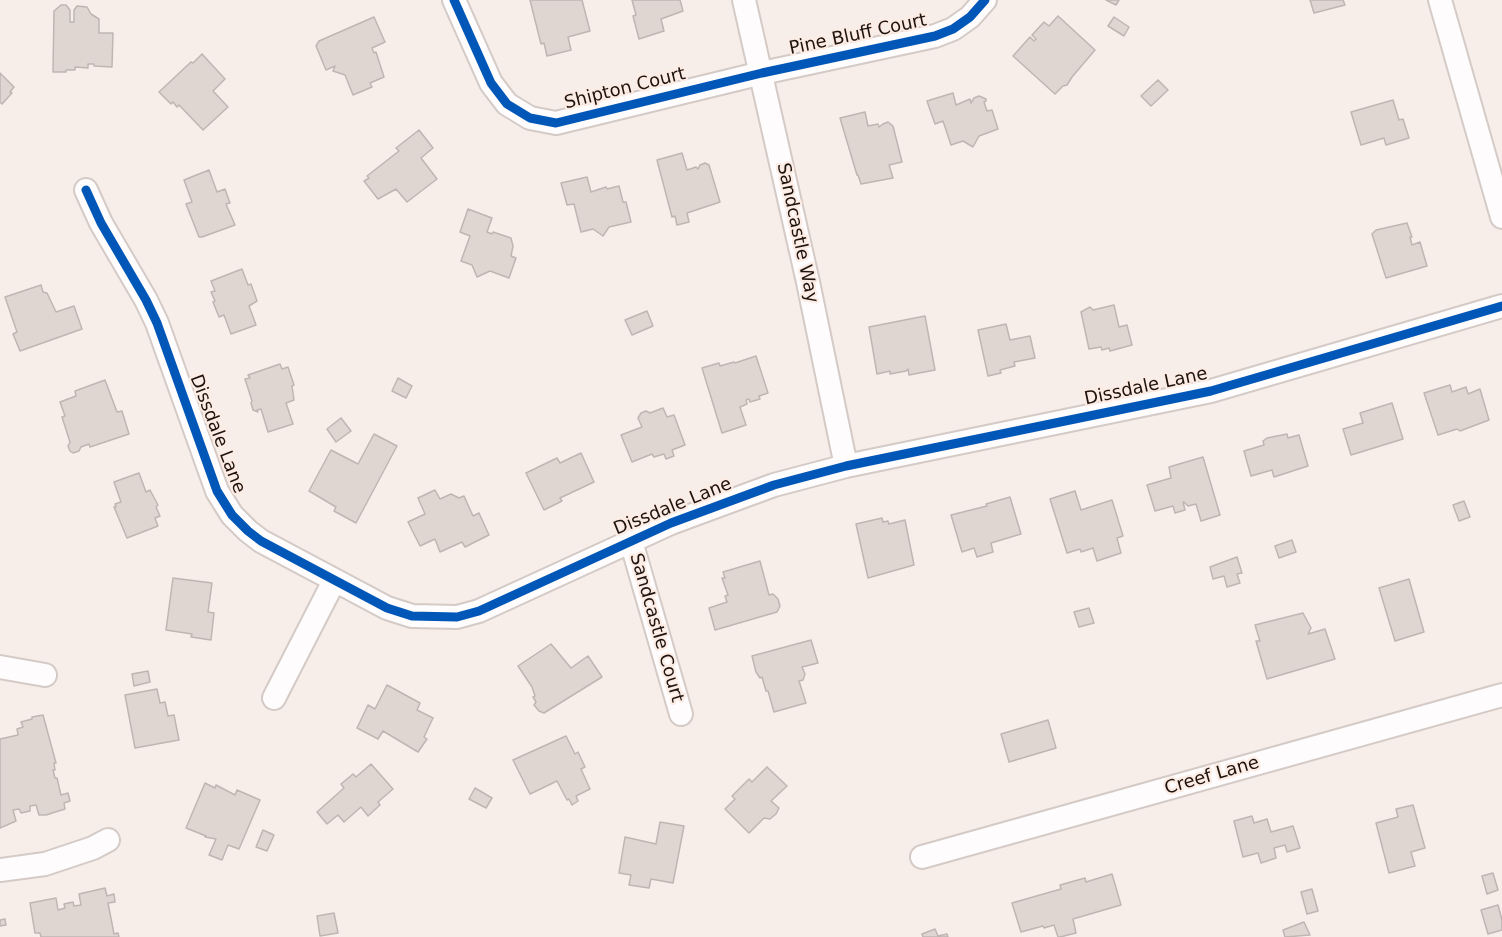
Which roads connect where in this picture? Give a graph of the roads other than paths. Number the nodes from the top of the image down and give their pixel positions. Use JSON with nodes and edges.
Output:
{"nodes":[{"id":1,"x":454,"y":0,"type":"edge"},
{"id":2,"x":744,"y":0,"type":"edge"},
{"id":3,"x":985,"y":0,"type":"edge"},
{"id":4,"x":1440,"y":0,"type":"edge"},
{"id":5,"x":762,"y":73,"type":"junction"},
{"id":6,"x":86,"y":190,"type":"dead end"},
{"id":7,"x":1502,"y":216,"type":"edge"},
{"id":8,"x":1502,"y":306,"type":"edge"},
{"id":9,"x":846,"y":466,"type":"junction"},
{"id":10,"x":631,"y":541,"type":"junction"},
{"id":11,"x":334,"y":581,"type":"junction"},
{"id":12,"x":0,"y":667,"type":"edge"},
{"id":13,"x":45,"y":675,"type":"dead end"},
{"id":14,"x":1502,"y":695,"type":"edge"},
{"id":15,"x":274,"y":698,"type":"dead end"},
{"id":16,"x":681,"y":714,"type":"dead end"},
{"id":17,"x":108,"y":840,"type":"dead end"},
{"id":18,"x":922,"y":857,"type":"dead end"},
{"id":19,"x":0,"y":870,"type":"edge"}],
"edges":[{"from":1,"to":5,"type":"street","name":"Shipton Court"},
{"from":2,"to":5,"type":"street","name":"Sandcastle Way"},
{"from":3,"to":5,"type":"street","name":"Pine Bluff Court"},
{"from":4,"to":7,"type":"street"},
{"from":5,"to":9,"type":"street","name":"Sandcastle Way"},
{"from":6,"to":11,"type":"street","name":"Dissdale Lane"},
{"from":8,"to":9,"type":"street","name":"Dissdale Lane"},
{"from":9,"to":10,"type":"street","name":"Dissdale Lane"},
{"from":10,"to":11,"type":"street","name":"Dissdale Lane"},
{"from":10,"to":16,"type":"street","name":"Sandcastle Court"},
{"from":11,"to":15,"type":"street"},
{"from":12,"to":13,"type":"street"},
{"from":14,"to":18,"type":"street","name":"Creef Lane"},
{"from":17,"to":19,"type":"street"}]}
